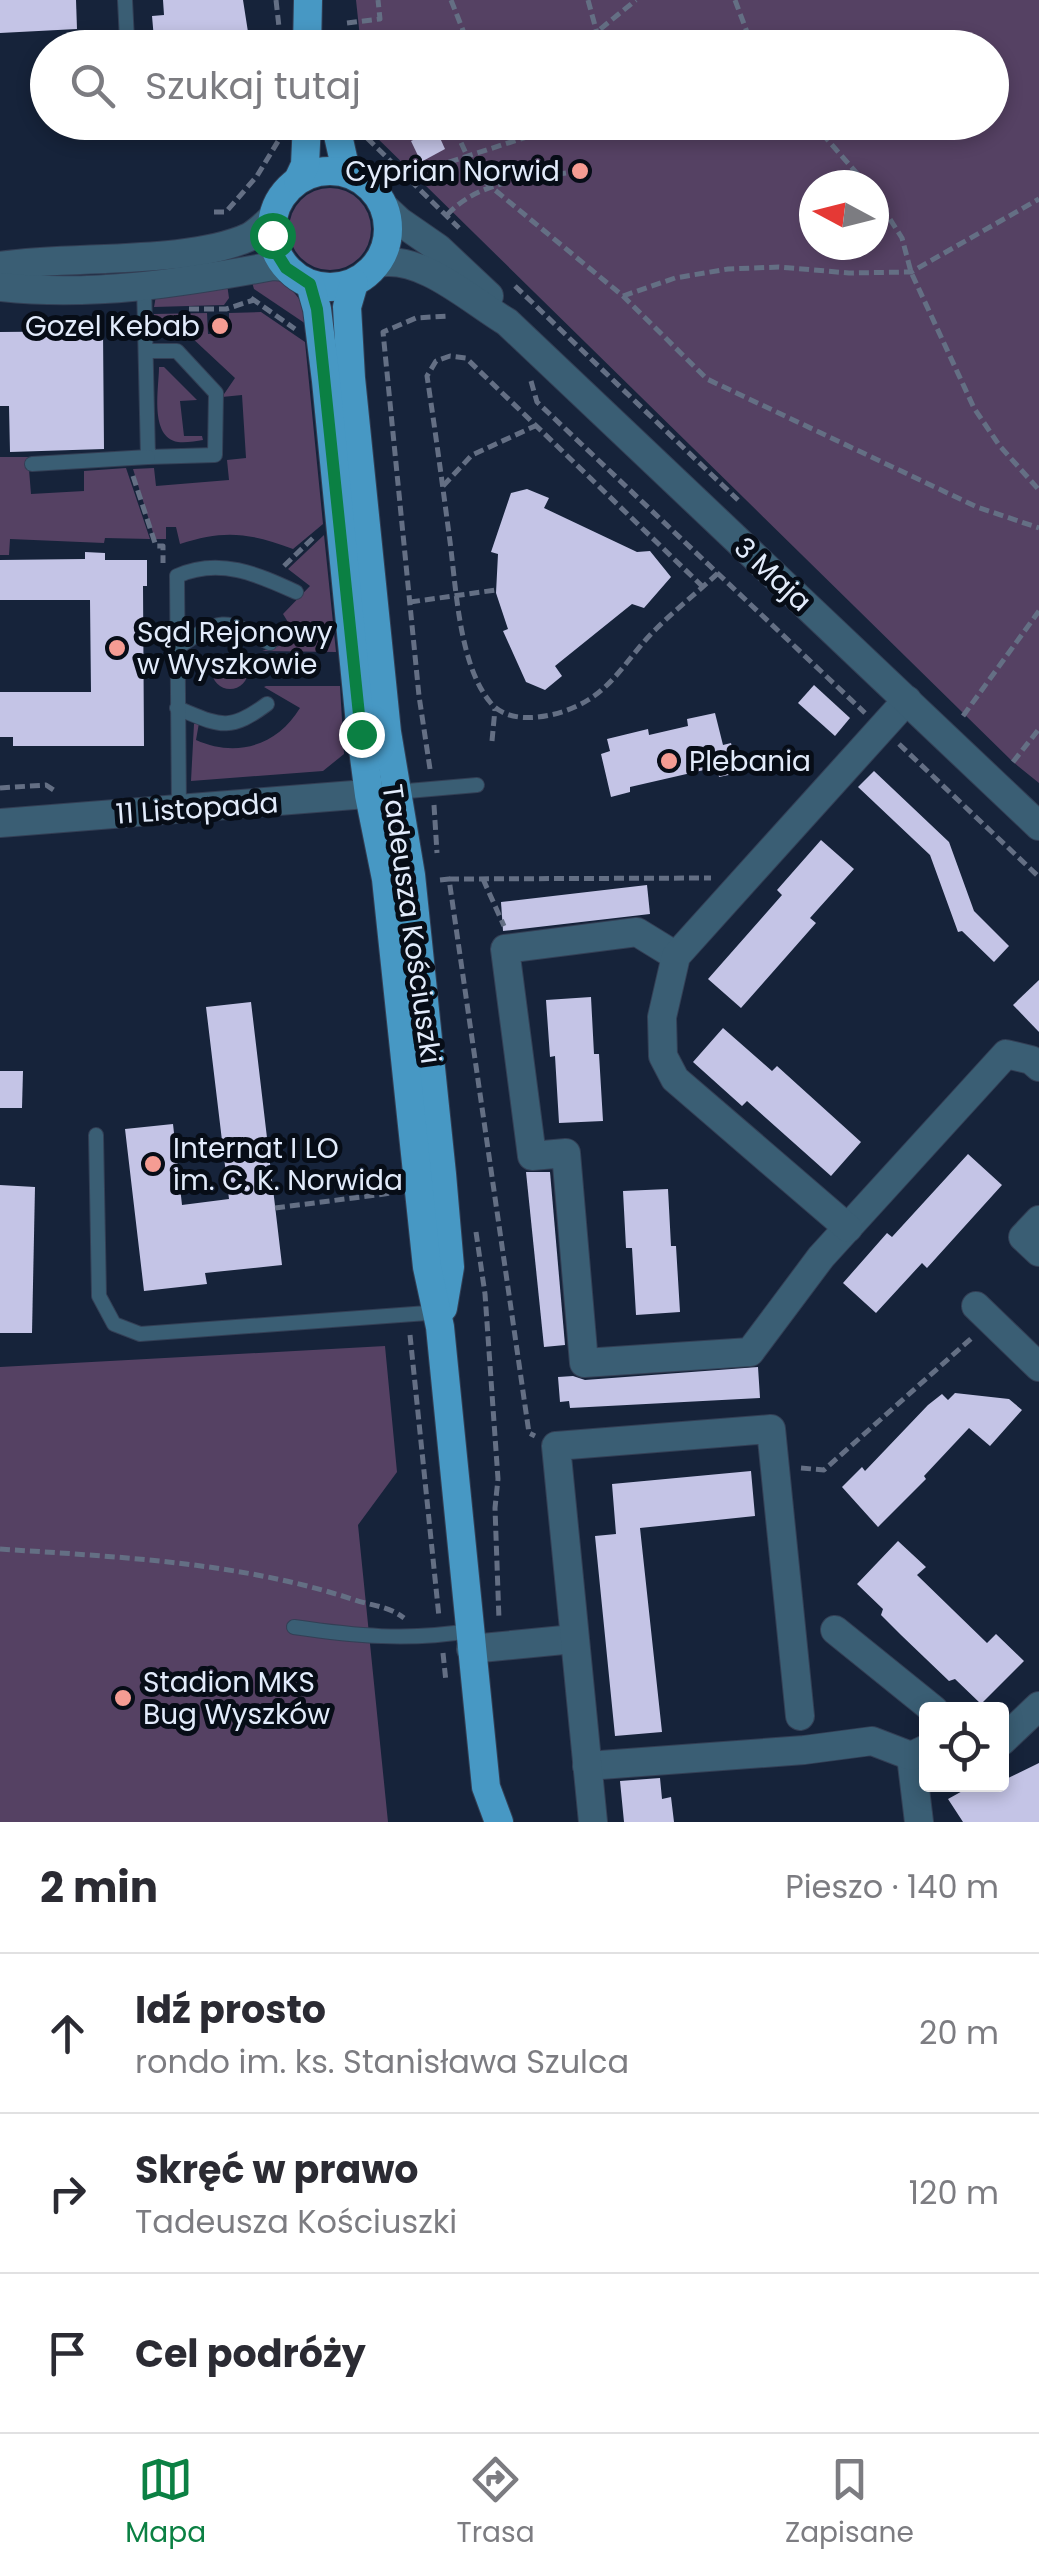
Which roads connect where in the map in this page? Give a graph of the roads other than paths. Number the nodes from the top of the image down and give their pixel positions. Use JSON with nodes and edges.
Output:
{"nodes":[{"id":1,"x":126,"y":0,"type":"edge"},
{"id":2,"x":309,"y":4,"type":"edge"},
{"id":3,"x":127,"y":30,"type":"edge"},
{"id":4,"x":308,"y":30,"type":"edge"},
{"id":5,"x":316,"y":30,"type":"edge"},
{"id":6,"x":304,"y":140,"type":"edge"},
{"id":7,"x":340,"y":140,"type":"edge"},
{"id":8,"x":354,"y":176,"type":"junction"},
{"id":9,"x":298,"y":180,"type":"junction"},
{"id":10,"x":384,"y":206,"type":"junction"},
{"id":11,"x":273,"y":217,"type":"junction"},
{"id":12,"x":141,"y":255,"type":"junction"},
{"id":13,"x":378,"y":263,"type":"junction"},
{"id":14,"x":0,"y":266,"type":"edge"},
{"id":15,"x":286,"y":268,"type":"junction"},
{"id":16,"x":354,"y":282,"type":"junction"},
{"id":17,"x":310,"y":284,"type":"junction"},
{"id":18,"x":0,"y":287,"type":"edge"},
{"id":19,"x":145,"y":287,"type":"junction"},
{"id":20,"x":507,"y":322,"type":"junction"},
{"id":21,"x":148,"y":351,"type":"junction"},
{"id":22,"x":148,"y":458,"type":"junction"},
{"id":23,"x":32,"y":464,"type":"dead end"},
{"id":24,"x":296,"y":592,"type":"dead end"},
{"id":25,"x":270,"y":643,"type":"dead end"},
{"id":26,"x":177,"y":648,"type":"junction"},
{"id":27,"x":907,"y":700,"type":"junction"},
{"id":28,"x":267,"y":704,"type":"dead end"},
{"id":29,"x":176,"y":708,"type":"junction"},
{"id":30,"x":476,"y":785,"type":"dead end"},
{"id":31,"x":382,"y":794,"type":"junction"},
{"id":32,"x":179,"y":810,"type":"junction"},
{"id":33,"x":0,"y":822,"type":"edge"},
{"id":34,"x":1039,"y":826,"type":"edge"},
{"id":35,"x":676,"y":956,"type":"junction"},
{"id":36,"x":1039,"y":1066,"type":"edge"},
{"id":37,"x":96,"y":1134,"type":"dead end"},
{"id":38,"x":1039,"y":1220,"type":"edge"},
{"id":39,"x":848,"y":1228,"type":"junction"},
{"id":40,"x":1039,"y":1252,"type":"edge"},
{"id":41,"x":984,"y":1313,"type":"road end"},
{"id":42,"x":440,"y":1317,"type":"junction"},
{"id":43,"x":1039,"y":1367,"type":"edge"},
{"id":44,"x":294,"y":1627,"type":"dead end"},
{"id":45,"x":836,"y":1630,"type":"dead end"},
{"id":46,"x":574,"y":1639,"type":"junction"},
{"id":47,"x":480,"y":1642,"type":"junction"},
{"id":48,"x":924,"y":1702,"type":"edge"},
{"id":49,"x":1039,"y":1706,"type":"edge"},
{"id":50,"x":800,"y":1716,"type":"dead end"},
{"id":51,"x":1009,"y":1734,"type":"edge"},
{"id":52,"x":919,"y":1753,"type":"edge"},
{"id":53,"x":588,"y":1766,"type":"junction"},
{"id":54,"x":486,"y":1788,"type":"junction"},
{"id":55,"x":920,"y":1792,"type":"edge"},
{"id":56,"x":480,"y":1822,"type":"edge"},
{"id":57,"x":499,"y":1822,"type":"edge"},
{"id":58,"x":593,"y":1822,"type":"edge"},
{"id":59,"x":920,"y":1822,"type":"edge"}],
"edges":[{"from":1,"to":3,"type":"lane"},
{"from":2,"to":4,"type":"main road"},
{"from":2,"to":5,"type":"main road"},
{"from":6,"to":9,"type":"main road"},
{"from":7,"to":8,"type":"main road"},
{"from":8,"to":9,"type":"main road"},
{"from":8,"to":10,"type":"main road"},
{"from":9,"to":11,"type":"main road"},
{"from":10,"to":13,"type":"main road"},
{"from":10,"to":20,"type":"street","name":"3 Maja"},
{"from":11,"to":12,"type":"street"},
{"from":11,"to":15,"type":"main road"},
{"from":12,"to":14,"type":"street"},
{"from":12,"to":19,"type":"lane"},
{"from":13,"to":16,"type":"main road"},
{"from":13,"to":20,"type":"street","name":"3 Maja"},
{"from":15,"to":17,"type":"main road"},
{"from":15,"to":19,"type":"street"},
{"from":16,"to":17,"type":"main road"},
{"from":16,"to":31,"type":"main road","name":"Tadeusza Kościuszki"},
{"from":17,"to":31,"type":"main road","name":"Tadeusza Kościuszki"},
{"from":18,"to":19,"type":"street"},
{"from":19,"to":21,"type":"lane"},
{"from":20,"to":27,"type":"street","name":"3 Maja"},
{"from":21,"to":22,"type":"lane"},
{"from":21,"to":22,"type":"lane"},
{"from":22,"to":23,"type":"lane"},
{"from":24,"to":26,"type":"lane"},
{"from":25,"to":26,"type":"lane"},
{"from":26,"to":29,"type":"lane"},
{"from":27,"to":34,"type":"street","name":"3 Maja"},
{"from":27,"to":35,"type":"street"},
{"from":28,"to":29,"type":"lane"},
{"from":29,"to":32,"type":"lane"},
{"from":30,"to":31,"type":"lane"},
{"from":31,"to":32,"type":"street","name":"11 Listopada"},
{"from":31,"to":42,"type":"main road","name":"Tadeusza Kościuszki"},
{"from":32,"to":33,"type":"street","name":"11 Listopada"},
{"from":35,"to":39,"type":"street"},
{"from":35,"to":39,"type":"street"},
{"from":36,"to":39,"type":"street"},
{"from":37,"to":42,"type":"lane"},
{"from":38,"to":40,"type":"street"},
{"from":41,"to":43,"type":"street"},
{"from":42,"to":47,"type":"main road","name":"Tadeusza Kościuszki"},
{"from":44,"to":47,"type":"lane"},
{"from":45,"to":48,"type":"street"},
{"from":46,"to":47,"type":"street"},
{"from":46,"to":50,"type":"street"},
{"from":46,"to":53,"type":"street"},
{"from":47,"to":54,"type":"main road","name":"Tadeusza Kościuszki"},
{"from":49,"to":51,"type":"street"},
{"from":52,"to":53,"type":"street"},
{"from":53,"to":58,"type":"street"},
{"from":54,"to":56,"type":"main road","name":"Tadeusza Kościuszki"},
{"from":54,"to":57,"type":"main road","name":"Tadeusza Kościuszki"},
{"from":55,"to":59,"type":"street"}]}
